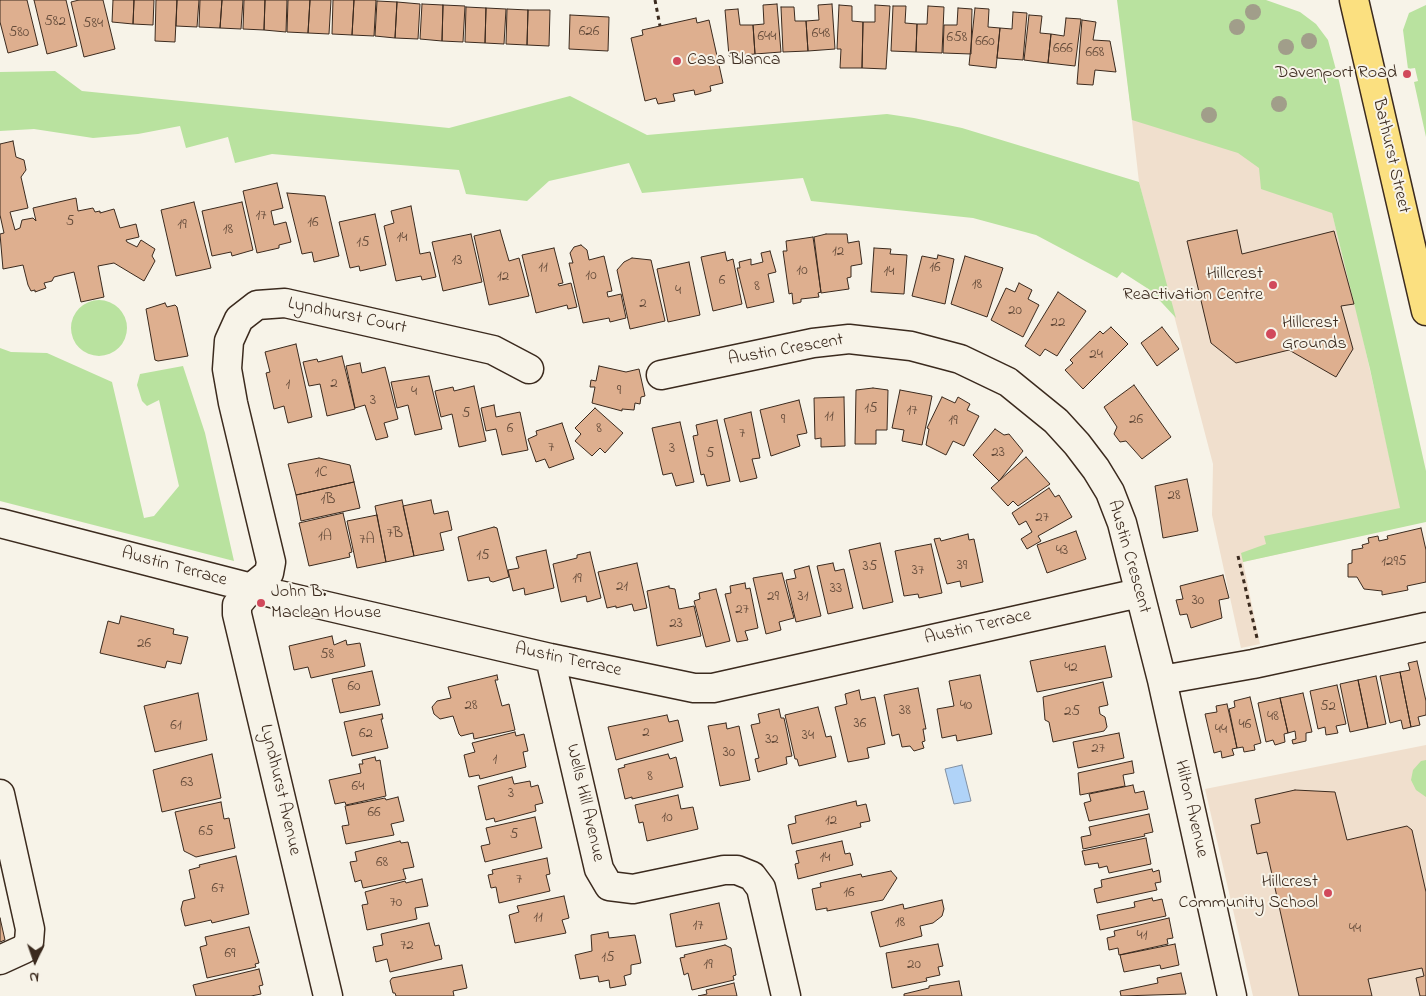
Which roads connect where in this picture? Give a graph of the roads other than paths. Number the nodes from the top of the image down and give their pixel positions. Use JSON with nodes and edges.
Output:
{"nodes":[{"id":1,"x":1354,"y":0,"type":"edge"},
{"id":2,"x":1426,"y":312,"type":"edge"},
{"id":3,"x":529,"y":369,"type":"dead end"},
{"id":4,"x":660,"y":375,"type":"dead end"},
{"id":5,"x":0,"y":523,"type":"edge"},
{"id":6,"x":251,"y":588,"type":"junction"},
{"id":7,"x":1139,"y":592,"type":"junction"},
{"id":8,"x":1426,"y":627,"type":"edge"},
{"id":9,"x":550,"y":658,"type":"junction"},
{"id":10,"x":1162,"y":680,"type":"junction"},
{"id":11,"x":0,"y":794,"type":"edge"},
{"id":12,"x":0,"y":960,"type":"edge"},
{"id":13,"x":328,"y":996,"type":"edge"},
{"id":14,"x":786,"y":996,"type":"edge"},
{"id":15,"x":1232,"y":996,"type":"edge"}],
"edges":[{"from":1,"to":2,"type":"main road","name":"Bathurst Street"},
{"from":3,"to":6,"type":"street","name":"Lyndhurst Court"},
{"from":4,"to":7,"type":"street","name":"Austin Crescent"},
{"from":5,"to":6,"type":"street","name":"Austin Terrace"},
{"from":6,"to":9,"type":"street","name":"Austin Terrace"},
{"from":6,"to":13,"type":"street","name":"Lyndhurst Avenue"},
{"from":7,"to":9,"type":"street","name":"Austin Terrace"},
{"from":7,"to":10,"type":"street","name":"Austin Crescent"},
{"from":8,"to":10,"type":"street"},
{"from":9,"to":14,"type":"street","name":"Wells Hill Avenue"},
{"from":10,"to":15,"type":"street","name":"Hilton Avenue"},
{"from":11,"to":12,"type":"street"}]}
